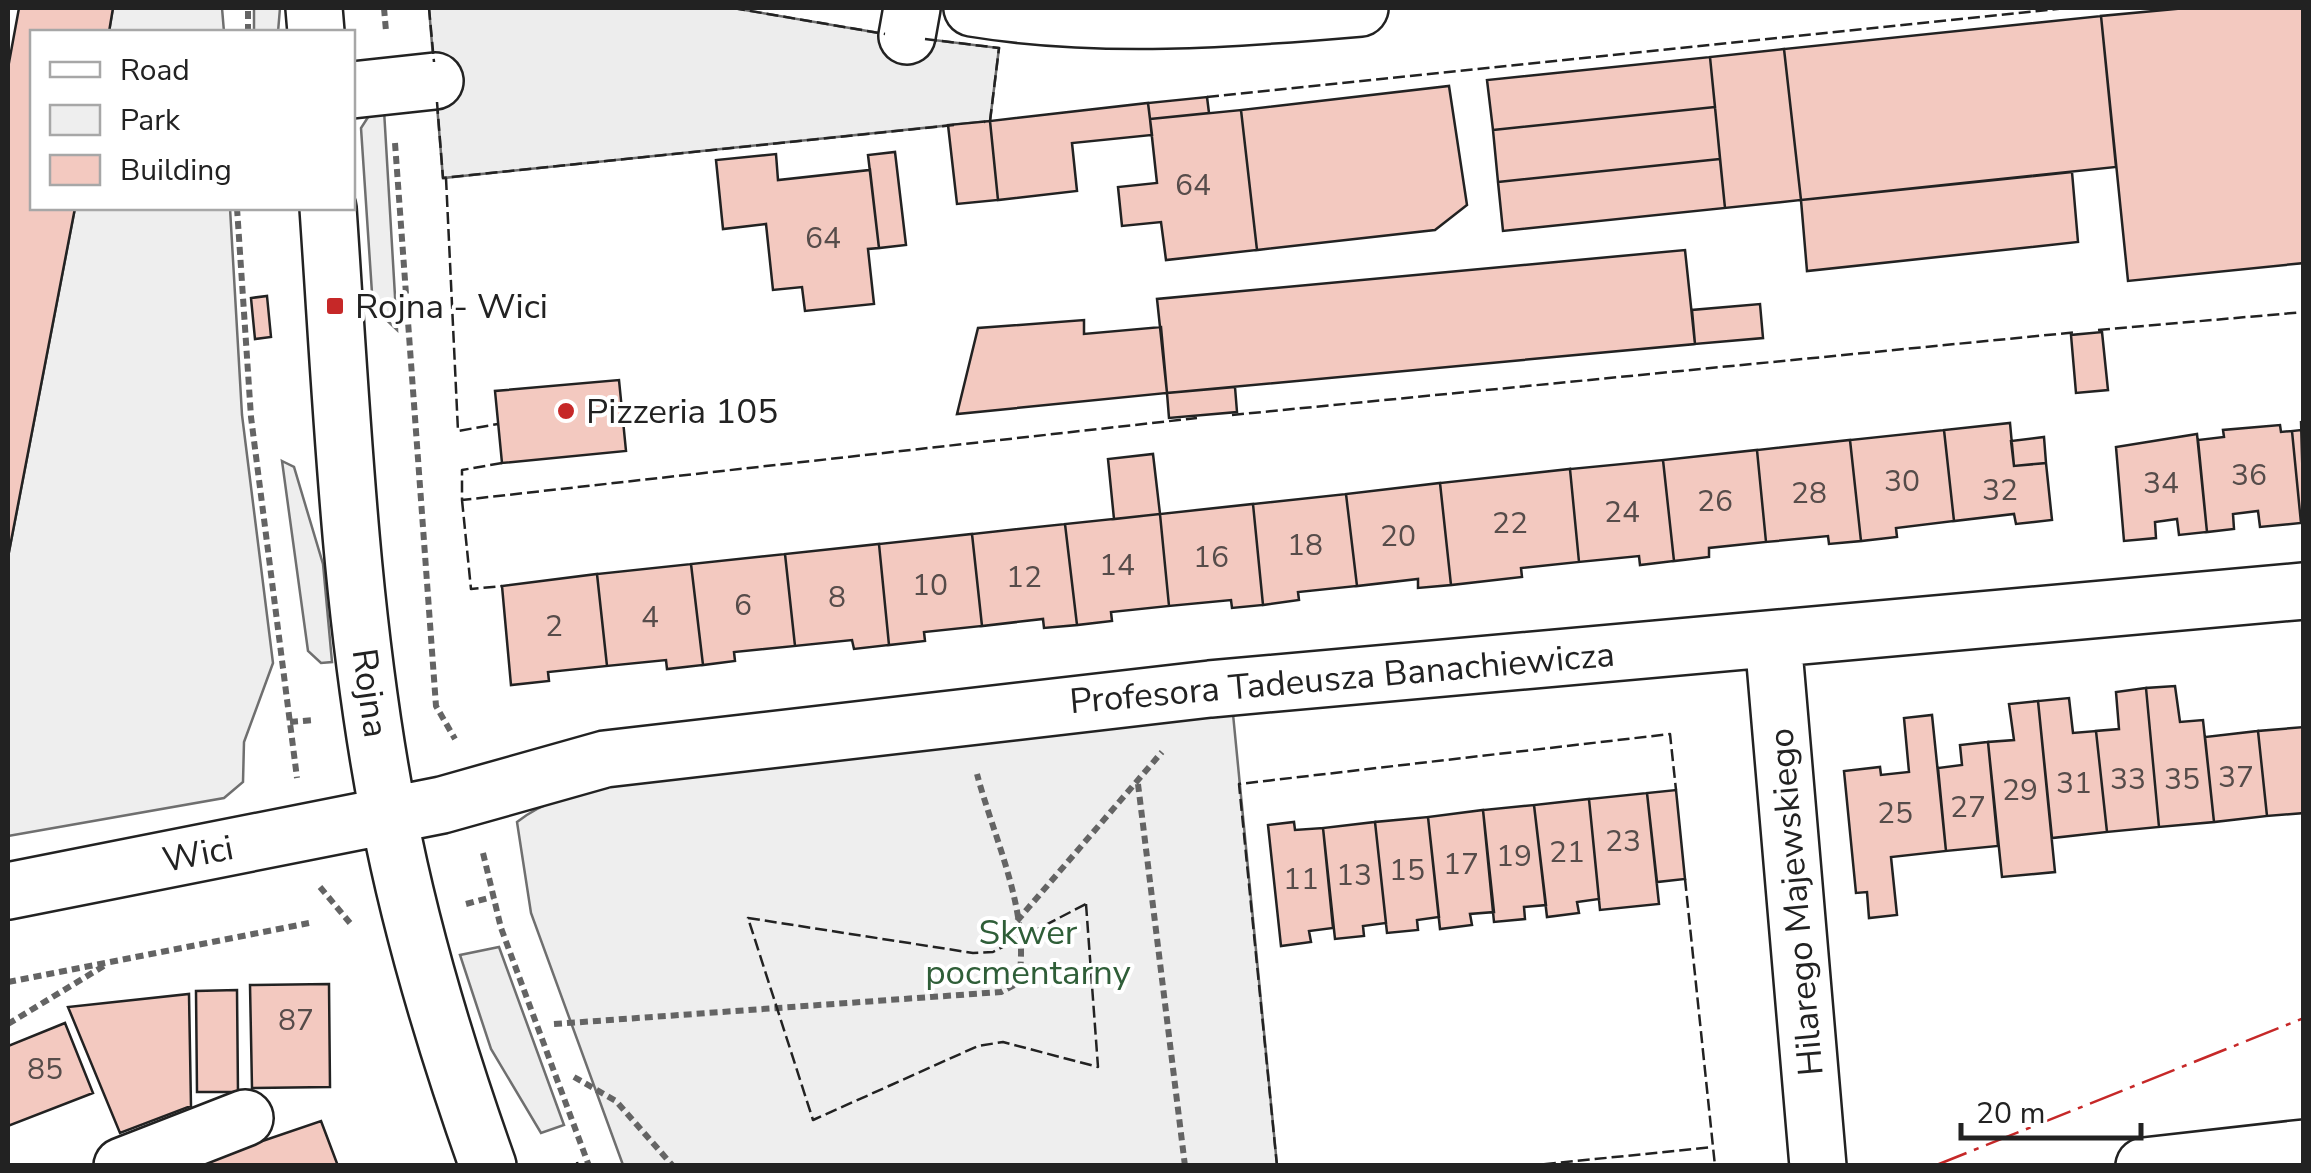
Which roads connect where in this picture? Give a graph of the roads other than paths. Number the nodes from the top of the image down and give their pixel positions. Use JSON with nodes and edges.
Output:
{"nodes":[{"id":1,"x":1360,"y":8,"type":"edge"},
{"id":2,"x":998,"y":10,"type":"edge"},
{"id":3,"x":328,"y":210,"type":"edge"},
{"id":4,"x":2304,"y":591,"type":"edge"},
{"id":5,"x":1773,"y":639,"type":"junction"},
{"id":6,"x":388,"y":816,"type":"junction"},
{"id":7,"x":8,"y":891,"type":"edge"},
{"id":8,"x":244,"y":1118,"type":"dead end"},
{"id":9,"x":2304,"y":1148,"type":"edge"},
{"id":10,"x":122,"y":1166,"type":"edge"},
{"id":11,"x":488,"y":1166,"type":"edge"},
{"id":12,"x":1818,"y":1166,"type":"edge"},
{"id":13,"x":2144,"y":1166,"type":"edge"}],
"edges":[{"from":1,"to":2,"type":"street"},
{"from":3,"to":6,"type":"street","name":"Rojna"},
{"from":4,"to":5,"type":"street","name":"Profesora Tadeusza Banachiewicza"},
{"from":5,"to":6,"type":"street","name":"Profesora Tadeusza Banachiewicza"},
{"from":5,"to":12,"type":"street","name":"Hilarego Majewskiego"},
{"from":6,"to":7,"type":"street","name":"Wici"},
{"from":6,"to":11,"type":"street","name":"Rojna"},
{"from":8,"to":10,"type":"street"},
{"from":9,"to":13,"type":"street"}]}
